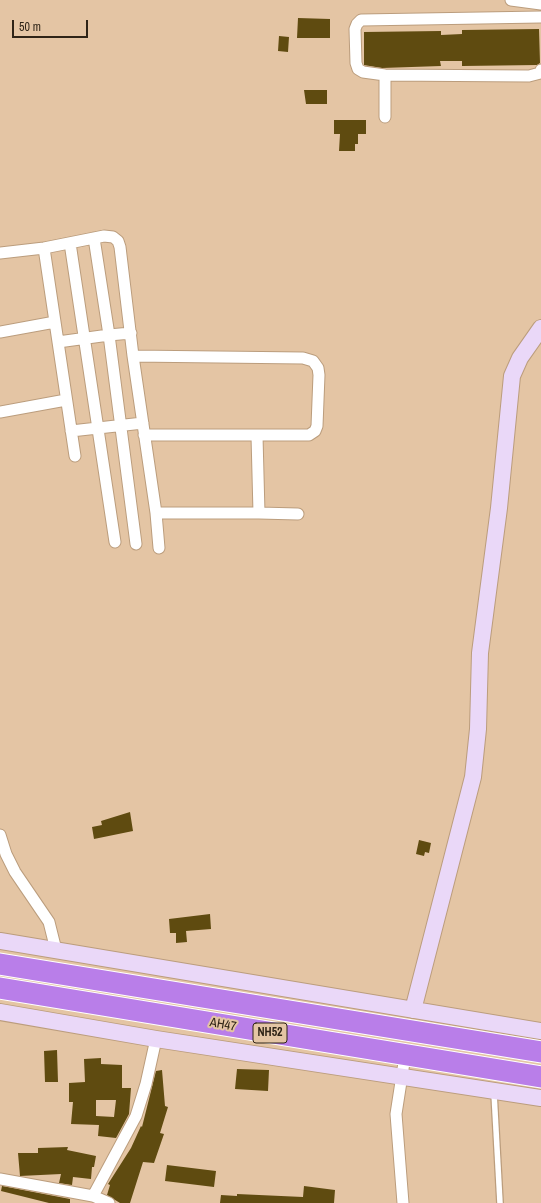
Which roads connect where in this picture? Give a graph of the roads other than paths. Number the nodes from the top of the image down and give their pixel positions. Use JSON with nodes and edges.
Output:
{"nodes":[{"id":1,"x":511,"y":0,"type":"edge"},
{"id":2,"x":541,"y":4,"type":"edge"},
{"id":3,"x":541,"y":17,"type":"edge"},
{"id":4,"x":541,"y":70,"type":"edge"},
{"id":5,"x":385,"y":75,"type":"junction"},
{"id":6,"x":385,"y":117,"type":"dead end"},
{"id":7,"x":94,"y":238,"type":"junction"},
{"id":8,"x":70,"y":243,"type":"junction"},
{"id":9,"x":44,"y":248,"type":"junction"},
{"id":10,"x":0,"y":253,"type":"edge"},
{"id":11,"x":55,"y":322,"type":"junction"},
{"id":12,"x":541,"y":328,"type":"edge"},
{"id":13,"x":0,"y":332,"type":"edge"},
{"id":14,"x":130,"y":332,"type":"junction"},
{"id":15,"x":109,"y":335,"type":"junction"},
{"id":16,"x":84,"y":339,"type":"junction"},
{"id":17,"x":58,"y":342,"type":"junction"},
{"id":18,"x":133,"y":356,"type":"junction"},
{"id":19,"x":66,"y":400,"type":"junction"},
{"id":20,"x":0,"y":412,"type":"edge"},
{"id":21,"x":143,"y":423,"type":"junction"},
{"id":22,"x":120,"y":424,"type":"junction"},
{"id":23,"x":98,"y":427,"type":"junction"},
{"id":24,"x":71,"y":431,"type":"junction"},
{"id":25,"x":144,"y":435,"type":"junction"},
{"id":26,"x":257,"y":436,"type":"junction"},
{"id":27,"x":75,"y":456,"type":"dead end"},
{"id":28,"x":156,"y":513,"type":"junction"},
{"id":29,"x":259,"y":513,"type":"junction"},
{"id":30,"x":298,"y":514,"type":"dead end"},
{"id":31,"x":115,"y":542,"type":"dead end"},
{"id":32,"x":136,"y":544,"type":"dead end"},
{"id":33,"x":159,"y":548,"type":"dead end"},
{"id":34,"x":0,"y":835,"type":"edge"},
{"id":35,"x":0,"y":941,"type":"edge"},
{"id":36,"x":56,"y":950,"type":"junction"},
{"id":37,"x":0,"y":964,"type":"edge"},
{"id":38,"x":0,"y":988,"type":"edge"},
{"id":39,"x":413,"y":1010,"type":"junction"},
{"id":40,"x":0,"y":1012,"type":"edge"},
{"id":41,"x":541,"y":1031,"type":"edge"},
{"id":42,"x":156,"y":1039,"type":"junction"},
{"id":43,"x":541,"y":1052,"type":"edge"},
{"id":44,"x":403,"y":1066,"type":"junction"},
{"id":45,"x":541,"y":1077,"type":"edge"},
{"id":46,"x":494,"y":1091,"type":"junction"},
{"id":47,"x":541,"y":1098,"type":"edge"},
{"id":48,"x":0,"y":1179,"type":"edge"},
{"id":49,"x":93,"y":1196,"type":"junction"},
{"id":50,"x":109,"y":1203,"type":"edge"},
{"id":51,"x":403,"y":1203,"type":"edge"},
{"id":52,"x":500,"y":1203,"type":"edge"}],
"edges":[{"from":1,"to":2,"type":"street"},
{"from":3,"to":5,"type":"street"},
{"from":4,"to":5,"type":"street"},
{"from":5,"to":6,"type":"street"},
{"from":7,"to":8,"type":"street"},
{"from":7,"to":14,"type":"street"},
{"from":7,"to":15,"type":"street"},
{"from":8,"to":9,"type":"street"},
{"from":8,"to":16,"type":"street"},
{"from":9,"to":10,"type":"street"},
{"from":9,"to":11,"type":"street"},
{"from":11,"to":13,"type":"street"},
{"from":11,"to":17,"type":"street"},
{"from":12,"to":39,"type":"street"},
{"from":14,"to":15,"type":"street"},
{"from":14,"to":18,"type":"street"},
{"from":15,"to":16,"type":"street"},
{"from":15,"to":22,"type":"street"},
{"from":16,"to":17,"type":"street"},
{"from":16,"to":23,"type":"street"},
{"from":17,"to":19,"type":"street"},
{"from":18,"to":21,"type":"street"},
{"from":18,"to":26,"type":"street"},
{"from":19,"to":20,"type":"street"},
{"from":19,"to":24,"type":"street"},
{"from":21,"to":22,"type":"street"},
{"from":21,"to":25,"type":"street"},
{"from":22,"to":23,"type":"street"},
{"from":22,"to":32,"type":"street"},
{"from":23,"to":24,"type":"street"},
{"from":23,"to":31,"type":"street"},
{"from":24,"to":27,"type":"street"},
{"from":25,"to":26,"type":"street"},
{"from":25,"to":28,"type":"street"},
{"from":26,"to":29,"type":"street"},
{"from":28,"to":29,"type":"street"},
{"from":28,"to":33,"type":"street"},
{"from":29,"to":30,"type":"street"},
{"from":34,"to":36,"type":"street"},
{"from":35,"to":36,"type":"street"},
{"from":36,"to":39,"type":"street"},
{"from":37,"to":43,"type":"highway","name":"AH47","number":"NH52"},
{"from":38,"to":44,"type":"highway","name":"AH47","number":"NH52"},
{"from":39,"to":41,"type":"street"},
{"from":40,"to":42,"type":"street"},
{"from":42,"to":44,"type":"street"},
{"from":42,"to":49,"type":"street"},
{"from":44,"to":45,"type":"highway","name":"AH47","number":"NH52"},
{"from":44,"to":46,"type":"street"},
{"from":44,"to":51,"type":"street"},
{"from":46,"to":47,"type":"street"},
{"from":46,"to":52,"type":"lane"},
{"from":48,"to":49,"type":"street"},
{"from":49,"to":50,"type":"street"}]}
